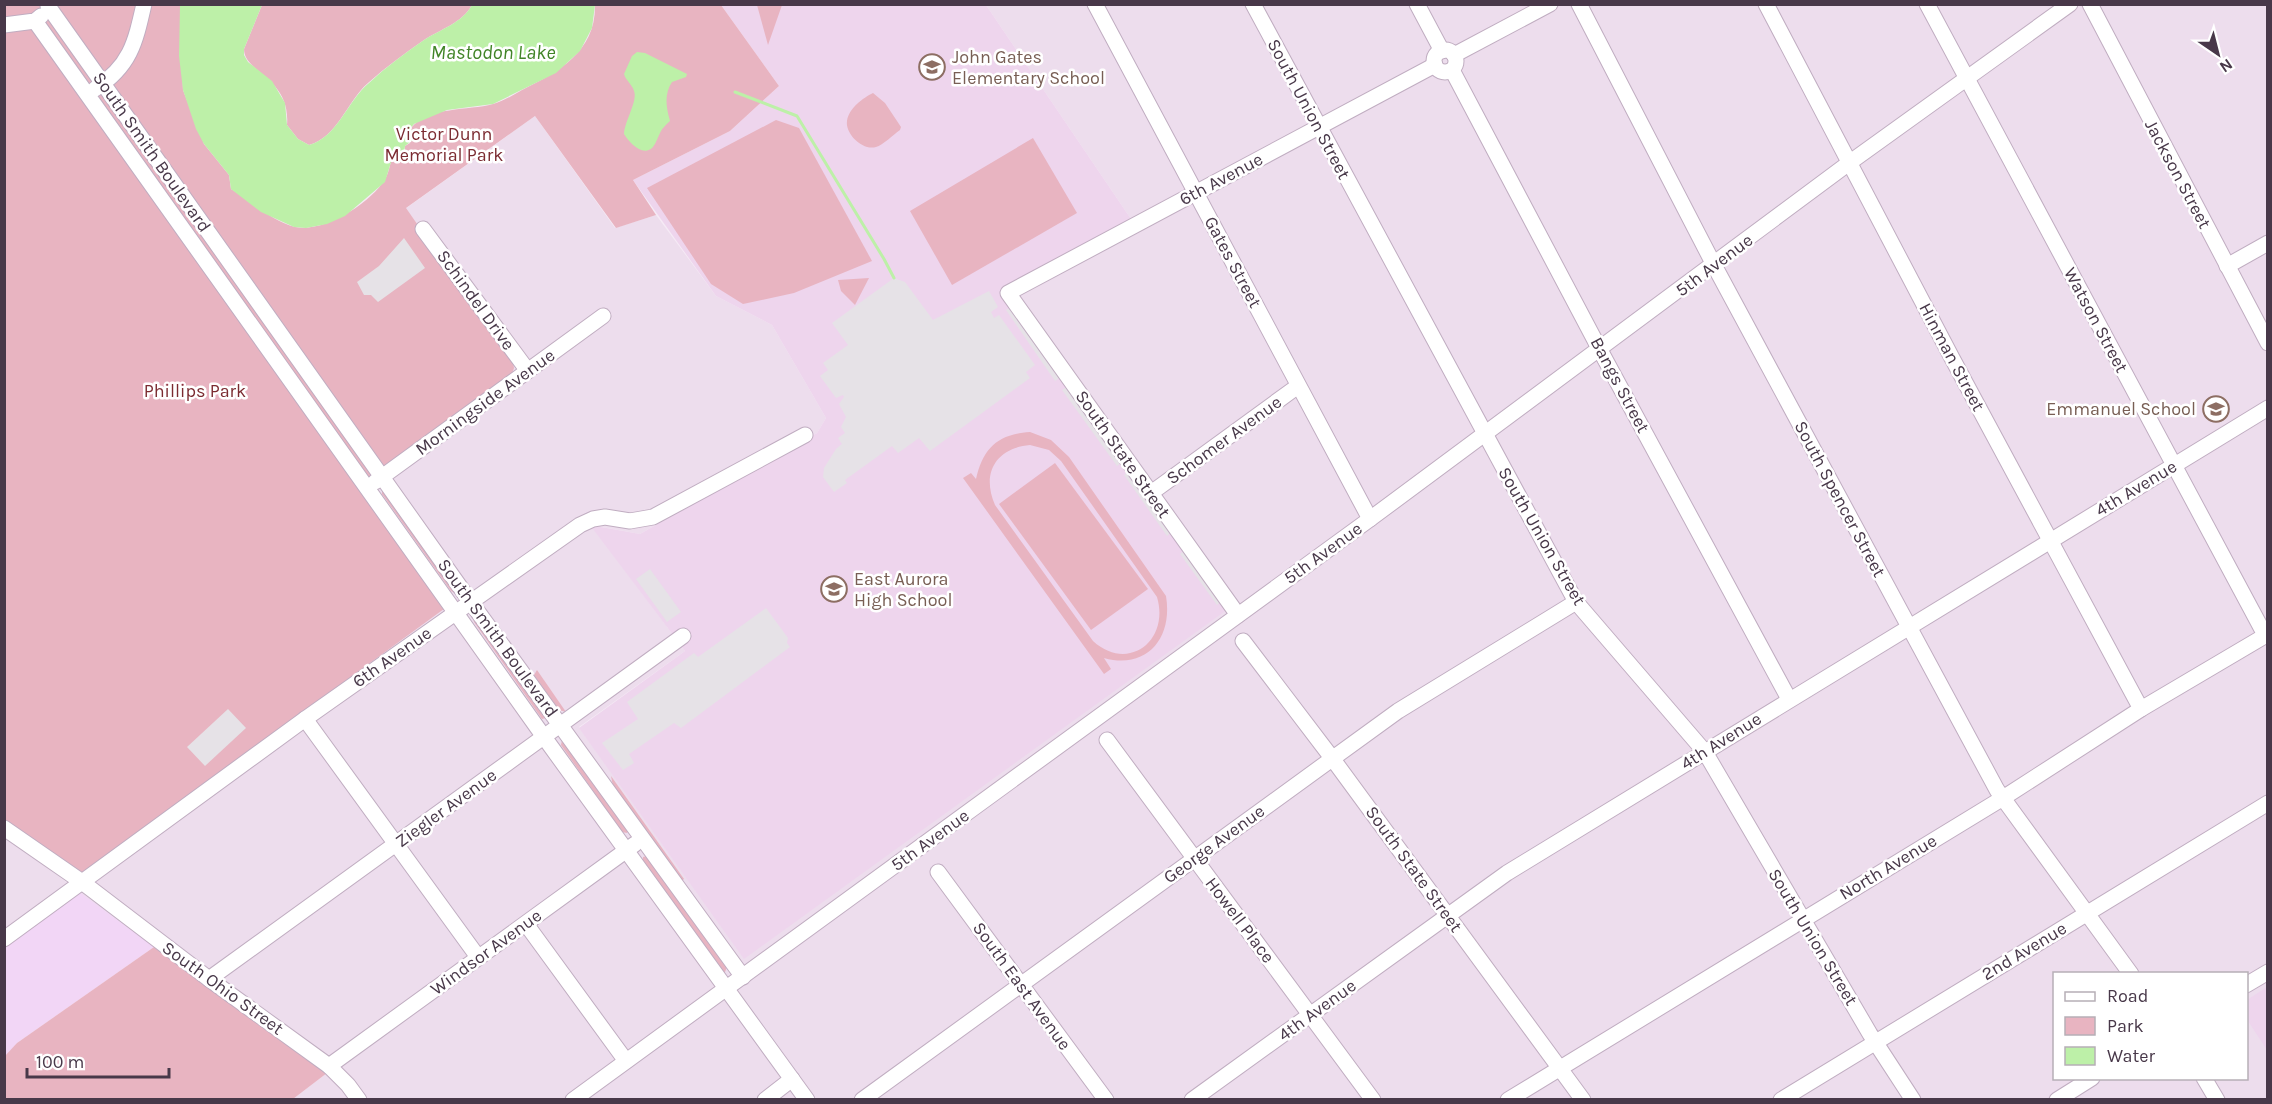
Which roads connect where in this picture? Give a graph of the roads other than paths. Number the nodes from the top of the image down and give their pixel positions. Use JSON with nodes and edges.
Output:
{"nodes":[{"id":1,"x":144,"y":4,"type":"edge"},
{"id":2,"x":1095,"y":4,"type":"edge"},
{"id":3,"x":1253,"y":4,"type":"edge"},
{"id":4,"x":1417,"y":4,"type":"edge"},
{"id":5,"x":1550,"y":4,"type":"edge"},
{"id":6,"x":1578,"y":4,"type":"edge"},
{"id":7,"x":1766,"y":4,"type":"edge"},
{"id":8,"x":1927,"y":4,"type":"edge"},
{"id":9,"x":2070,"y":4,"type":"edge"},
{"id":10,"x":2090,"y":4,"type":"edge"},
{"id":11,"x":48,"y":5,"type":"edge"},
{"id":12,"x":35,"y":21,"type":"junction"},
{"id":13,"x":4,"y":25,"type":"edge"},
{"id":14,"x":1446,"y":60,"type":"junction"},
{"id":15,"x":1966,"y":78,"type":"junction"},
{"id":16,"x":103,"y":84,"type":"junction"},
{"id":17,"x":87,"y":94,"type":"junction"},
{"id":18,"x":1318,"y":127,"type":"junction"},
{"id":19,"x":1849,"y":163,"type":"junction"},
{"id":20,"x":1196,"y":192,"type":"junction"},
{"id":21,"x":423,"y":229,"type":"dead end"},
{"id":22,"x":2268,"y":243,"type":"edge"},
{"id":23,"x":1714,"y":265,"type":"junction"},
{"id":24,"x":2227,"y":266,"type":"junction"},
{"id":25,"x":1008,"y":293,"type":"joint"},
{"id":26,"x":256,"y":297,"type":"junction"},
{"id":27,"x":240,"y":309,"type":"junction"},
{"id":28,"x":603,"y":316,"type":"dead end"},
{"id":29,"x":2268,"y":344,"type":"edge"},
{"id":30,"x":1600,"y":350,"type":"junction"},
{"id":31,"x":528,"y":371,"type":"junction"},
{"id":32,"x":1298,"y":386,"type":"junction"},
{"id":33,"x":2268,"y":408,"type":"edge"},
{"id":34,"x":1484,"y":434,"type":"junction"},
{"id":35,"x":805,"y":435,"type":"dead end"},
{"id":36,"x":2175,"y":465,"type":"junction"},
{"id":37,"x":383,"y":477,"type":"junction"},
{"id":38,"x":367,"y":488,"type":"junction"},
{"id":39,"x":1151,"y":494,"type":"junction"},
{"id":40,"x":1370,"y":519,"type":"junction"},
{"id":41,"x":2051,"y":540,"type":"junction"},
{"id":42,"x":470,"y":601,"type":"junction"},
{"id":43,"x":1576,"y":602,"type":"junction"},
{"id":44,"x":455,"y":612,"type":"junction"},
{"id":45,"x":1238,"y":615,"type":"junction"},
{"id":46,"x":1909,"y":628,"type":"junction"},
{"id":47,"x":2266,"y":635,"type":"edge"},
{"id":48,"x":683,"y":636,"type":"dead end"},
{"id":49,"x":1243,"y":641,"type":"dead end"},
{"id":50,"x":1789,"y":699,"type":"junction"},
{"id":51,"x":2141,"y":709,"type":"junction"},
{"id":52,"x":305,"y":719,"type":"junction"},
{"id":53,"x":560,"y":725,"type":"junction"},
{"id":54,"x":544,"y":737,"type":"junction"},
{"id":55,"x":1107,"y":740,"type":"dead end"},
{"id":56,"x":1705,"y":752,"type":"junction"},
{"id":57,"x":1332,"y":758,"type":"junction"},
{"id":58,"x":2003,"y":798,"type":"junction"},
{"id":59,"x":2268,"y":803,"type":"edge"},
{"id":60,"x":4,"y":828,"type":"edge"},
{"id":61,"x":642,"y":838,"type":"junction"},
{"id":62,"x":396,"y":844,"type":"junction"},
{"id":63,"x":627,"y":850,"type":"junction"},
{"id":64,"x":1194,"y":858,"type":"junction"},
{"id":65,"x":938,"y":872,"type":"dead end"},
{"id":66,"x":82,"y":882,"type":"junction"},
{"id":67,"x":2087,"y":913,"type":"junction"},
{"id":68,"x":1448,"y":916,"type":"junction"},
{"id":69,"x":1802,"y":920,"type":"junction"},
{"id":70,"x":526,"y":924,"type":"junction"},
{"id":71,"x":4,"y":939,"type":"edge"},
{"id":72,"x":478,"y":957,"type":"junction"},
{"id":73,"x":2130,"y":972,"type":"edge"},
{"id":74,"x":2268,"y":972,"type":"edge"},
{"id":75,"x":743,"y":977,"type":"junction"},
{"id":76,"x":209,"y":979,"type":"junction"},
{"id":77,"x":2248,"y":984,"type":"edge"},
{"id":78,"x":1021,"y":985,"type":"junction"},
{"id":79,"x":726,"y":989,"type":"junction"},
{"id":80,"x":1311,"y":1014,"type":"junction"},
{"id":81,"x":1875,"y":1042,"type":"junction"},
{"id":82,"x":626,"y":1061,"type":"junction"},
{"id":83,"x":328,"y":1066,"type":"junction"},
{"id":84,"x":1560,"y":1068,"type":"junction"},
{"id":85,"x":792,"y":1079,"type":"junction"},
{"id":86,"x":2089,"y":1080,"type":"edge"},
{"id":87,"x":2205,"y":1080,"type":"edge"},
{"id":88,"x":359,"y":1100,"type":"edge"},
{"id":89,"x":573,"y":1100,"type":"edge"},
{"id":90,"x":765,"y":1100,"type":"edge"},
{"id":91,"x":807,"y":1100,"type":"edge"},
{"id":92,"x":862,"y":1100,"type":"edge"},
{"id":93,"x":1106,"y":1100,"type":"edge"},
{"id":94,"x":1192,"y":1100,"type":"edge"},
{"id":95,"x":1373,"y":1100,"type":"edge"},
{"id":96,"x":1508,"y":1100,"type":"edge"},
{"id":97,"x":1584,"y":1100,"type":"edge"},
{"id":98,"x":1781,"y":1100,"type":"edge"},
{"id":99,"x":1913,"y":1100,"type":"edge"},
{"id":100,"x":2057,"y":1100,"type":"edge"},
{"id":101,"x":2217,"y":1100,"type":"edge"}],
"edges":[{"from":1,"to":16,"type":"street"},
{"from":2,"to":20,"type":"street","name":"Gates Street"},
{"from":3,"to":18,"type":"street","name":"South Union Street"},
{"from":4,"to":14,"type":"street","name":"Bangs Street"},
{"from":5,"to":14,"type":"street","name":"6th Avenue"},
{"from":6,"to":23,"type":"street","name":"South Spencer Street"},
{"from":7,"to":19,"type":"street","name":"Hinman Street"},
{"from":8,"to":15,"type":"street","name":"Watson Street"},
{"from":9,"to":15,"type":"street","name":"5th Avenue"},
{"from":10,"to":24,"type":"street","name":"Jackson Street"},
{"from":11,"to":12,"type":"street"},
{"from":11,"to":16,"type":"street","name":"South Smith Boulevard"},
{"from":12,"to":13,"type":"street"},
{"from":12,"to":17,"type":"street","name":"South Smith Boulevard"},
{"from":14,"to":18,"type":"street","name":"6th Avenue"},
{"from":14,"to":30,"type":"street","name":"Bangs Street"},
{"from":15,"to":19,"type":"street","name":"5th Avenue"},
{"from":15,"to":36,"type":"street","name":"Watson Street"},
{"from":16,"to":17,"type":"street"},
{"from":16,"to":26,"type":"street","name":"South Smith Boulevard"},
{"from":17,"to":27,"type":"street","name":"South Smith Boulevard"},
{"from":18,"to":20,"type":"street","name":"6th Avenue"},
{"from":18,"to":34,"type":"street","name":"South Union Street"},
{"from":19,"to":23,"type":"street","name":"5th Avenue"},
{"from":19,"to":41,"type":"street","name":"Hinman Street"},
{"from":20,"to":25,"type":"street","name":"6th Avenue"},
{"from":20,"to":32,"type":"street","name":"Gates Street"},
{"from":21,"to":31,"type":"street","name":"Schindel Drive"},
{"from":22,"to":24,"type":"street"},
{"from":23,"to":30,"type":"street","name":"5th Avenue"},
{"from":23,"to":46,"type":"street","name":"South Spencer Street"},
{"from":24,"to":29,"type":"street","name":"Jackson Street"},
{"from":25,"to":39,"type":"street","name":"South State Street"},
{"from":26,"to":27,"type":"street"},
{"from":26,"to":37,"type":"street","name":"South Smith Boulevard"},
{"from":27,"to":38,"type":"street","name":"South Smith Boulevard"},
{"from":28,"to":31,"type":"street","name":"Morningside Avenue"},
{"from":30,"to":34,"type":"street","name":"5th Avenue"},
{"from":30,"to":50,"type":"street","name":"Bangs Street"},
{"from":31,"to":37,"type":"street","name":"Morningside Avenue"},
{"from":32,"to":39,"type":"street","name":"Schomer Avenue"},
{"from":32,"to":40,"type":"street","name":"Gates Street"},
{"from":33,"to":36,"type":"street","name":"4th Avenue"},
{"from":34,"to":40,"type":"street","name":"5th Avenue"},
{"from":34,"to":43,"type":"street","name":"South Union Street"},
{"from":35,"to":42,"type":"street","name":"6th Avenue"},
{"from":36,"to":41,"type":"street","name":"4th Avenue"},
{"from":36,"to":47,"type":"street","name":"Watson Street"},
{"from":37,"to":38,"type":"street","name":"Morningside Avenue"},
{"from":37,"to":42,"type":"street","name":"South Smith Boulevard"},
{"from":38,"to":44,"type":"street","name":"South Smith Boulevard"},
{"from":39,"to":45,"type":"street","name":"South State Street"},
{"from":40,"to":45,"type":"street","name":"5th Avenue"},
{"from":41,"to":46,"type":"street","name":"4th Avenue"},
{"from":41,"to":51,"type":"street","name":"Hinman Street"},
{"from":42,"to":44,"type":"street","name":"6th Avenue"},
{"from":42,"to":53,"type":"street","name":"South Smith Boulevard"},
{"from":43,"to":56,"type":"street","name":"South Union Street"},
{"from":43,"to":57,"type":"street","name":"George Avenue"},
{"from":44,"to":52,"type":"street","name":"6th Avenue"},
{"from":44,"to":54,"type":"street","name":"South Smith Boulevard"},
{"from":45,"to":75,"type":"street","name":"5th Avenue"},
{"from":46,"to":50,"type":"street","name":"4th Avenue"},
{"from":46,"to":58,"type":"street","name":"South Spencer Street"},
{"from":47,"to":51,"type":"street","name":"North Avenue"},
{"from":48,"to":53,"type":"street","name":"Ziegler Avenue"},
{"from":49,"to":57,"type":"street","name":"South State Street"},
{"from":50,"to":56,"type":"street","name":"4th Avenue"},
{"from":51,"to":58,"type":"street","name":"North Avenue"},
{"from":52,"to":62,"type":"street"},
{"from":52,"to":66,"type":"street","name":"6th Avenue"},
{"from":53,"to":54,"type":"street","name":"Ziegler Avenue"},
{"from":53,"to":61,"type":"street","name":"South Smith Boulevard"},
{"from":54,"to":62,"type":"street","name":"Ziegler Avenue"},
{"from":54,"to":63,"type":"street","name":"South Smith Boulevard"},
{"from":55,"to":64,"type":"street","name":"Howell Place"},
{"from":56,"to":68,"type":"street","name":"4th Avenue"},
{"from":56,"to":69,"type":"street","name":"South Union Street"},
{"from":57,"to":64,"type":"street","name":"George Avenue"},
{"from":57,"to":68,"type":"street","name":"South State Street"},
{"from":58,"to":67,"type":"street","name":"South Spencer Street"},
{"from":58,"to":69,"type":"street","name":"North Avenue"},
{"from":59,"to":67,"type":"street","name":"2nd Avenue"},
{"from":60,"to":66,"type":"street","name":"South Ohio Street"},
{"from":61,"to":63,"type":"street","name":"Windsor Avenue"},
{"from":61,"to":75,"type":"street","name":"South Smith Boulevard"},
{"from":62,"to":72,"type":"street"},
{"from":62,"to":76,"type":"street","name":"Ziegler Avenue"},
{"from":63,"to":70,"type":"street","name":"Windsor Avenue"},
{"from":63,"to":79,"type":"street","name":"South Smith Boulevard"},
{"from":64,"to":78,"type":"street","name":"George Avenue"},
{"from":64,"to":80,"type":"street","name":"Howell Place"},
{"from":65,"to":78,"type":"street","name":"South East Avenue"},
{"from":66,"to":71,"type":"street","name":"6th Avenue"},
{"from":66,"to":76,"type":"street","name":"South Ohio Street"},
{"from":67,"to":73,"type":"street","name":"South Spencer Street"},
{"from":67,"to":81,"type":"street","name":"2nd Avenue"},
{"from":68,"to":80,"type":"street","name":"4th Avenue"},
{"from":68,"to":84,"type":"street","name":"South State Street"},
{"from":69,"to":81,"type":"street","name":"South Union Street"},
{"from":69,"to":84,"type":"street","name":"North Avenue"},
{"from":70,"to":72,"type":"street","name":"Windsor Avenue"},
{"from":70,"to":82,"type":"street"},
{"from":72,"to":83,"type":"street","name":"Windsor Avenue"},
{"from":74,"to":77,"type":"street"},
{"from":75,"to":79,"type":"street","name":"5th Avenue"},
{"from":76,"to":83,"type":"street","name":"South Ohio Street"},
{"from":78,"to":92,"type":"street","name":"George Avenue"},
{"from":78,"to":93,"type":"street","name":"South East Avenue"},
{"from":79,"to":82,"type":"street","name":"5th Avenue"},
{"from":79,"to":85,"type":"street","name":"South Smith Boulevard"},
{"from":80,"to":94,"type":"street","name":"4th Avenue"},
{"from":80,"to":95,"type":"street","name":"Howell Place"},
{"from":81,"to":98,"type":"street","name":"2nd Avenue"},
{"from":81,"to":99,"type":"street","name":"South Union Street"},
{"from":82,"to":89,"type":"street","name":"5th Avenue"},
{"from":83,"to":88,"type":"street","name":"South Ohio Street"},
{"from":84,"to":96,"type":"street","name":"North Avenue"},
{"from":84,"to":97,"type":"street","name":"South State Street"},
{"from":85,"to":90,"type":"street"},
{"from":85,"to":91,"type":"street","name":"South Smith Boulevard"},
{"from":86,"to":100,"type":"street"},
{"from":87,"to":101,"type":"street"}]}
